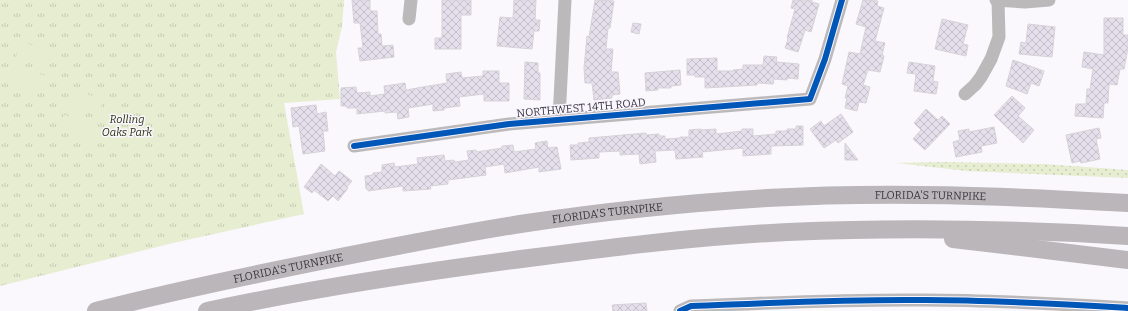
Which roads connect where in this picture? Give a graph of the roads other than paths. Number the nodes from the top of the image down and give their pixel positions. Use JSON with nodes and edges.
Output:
{"nodes":[{"id":1,"x":411,"y":0,"type":"edge"},
{"id":2,"x":565,"y":0,"type":"edge"},
{"id":3,"x":842,"y":0,"type":"edge"},
{"id":4,"x":997,"y":0,"type":"edge"},
{"id":5,"x":1049,"y":0,"type":"edge"},
{"id":6,"x":409,"y":19,"type":"dead end"},
{"id":7,"x":965,"y":94,"type":"dead end"},
{"id":8,"x":559,"y":119,"type":"junction"},
{"id":9,"x":354,"y":146,"type":"dead end"},
{"id":10,"x":1128,"y":203,"type":"edge"},
{"id":11,"x":874,"y":229,"type":"junction"},
{"id":12,"x":1128,"y":236,"type":"edge"},
{"id":13,"x":1128,"y":260,"type":"edge"},
{"id":14,"x":925,"y":305,"type":"edge"},
{"id":15,"x":818,"y":306,"type":"edge"},
{"id":16,"x":1041,"y":307,"type":"edge"},
{"id":17,"x":1128,"y":308,"type":"edge"},
{"id":18,"x":680,"y":310,"type":"edge"},
{"id":19,"x":96,"y":311,"type":"edge"},
{"id":20,"x":207,"y":311,"type":"edge"}],
"edges":[{"from":1,"to":6,"type":"street"},
{"from":2,"to":8,"type":"street"},
{"from":3,"to":8,"type":"street","name":"NORTHWEST 14TH ROAD"},
{"from":4,"to":5,"type":"street"},
{"from":4,"to":7,"type":"street"},
{"from":8,"to":9,"type":"street","name":"NORTHWEST 14TH ROAD"},
{"from":10,"to":19,"type":"highway","name":"FLORIDA'S TURNPIKE"},
{"from":11,"to":12,"type":"highway"},
{"from":11,"to":13,"type":"highway"},
{"from":11,"to":20,"type":"highway"},
{"from":14,"to":15,"type":"street"},
{"from":14,"to":16,"type":"street"},
{"from":15,"to":18,"type":"street"},
{"from":16,"to":17,"type":"street"}]}
